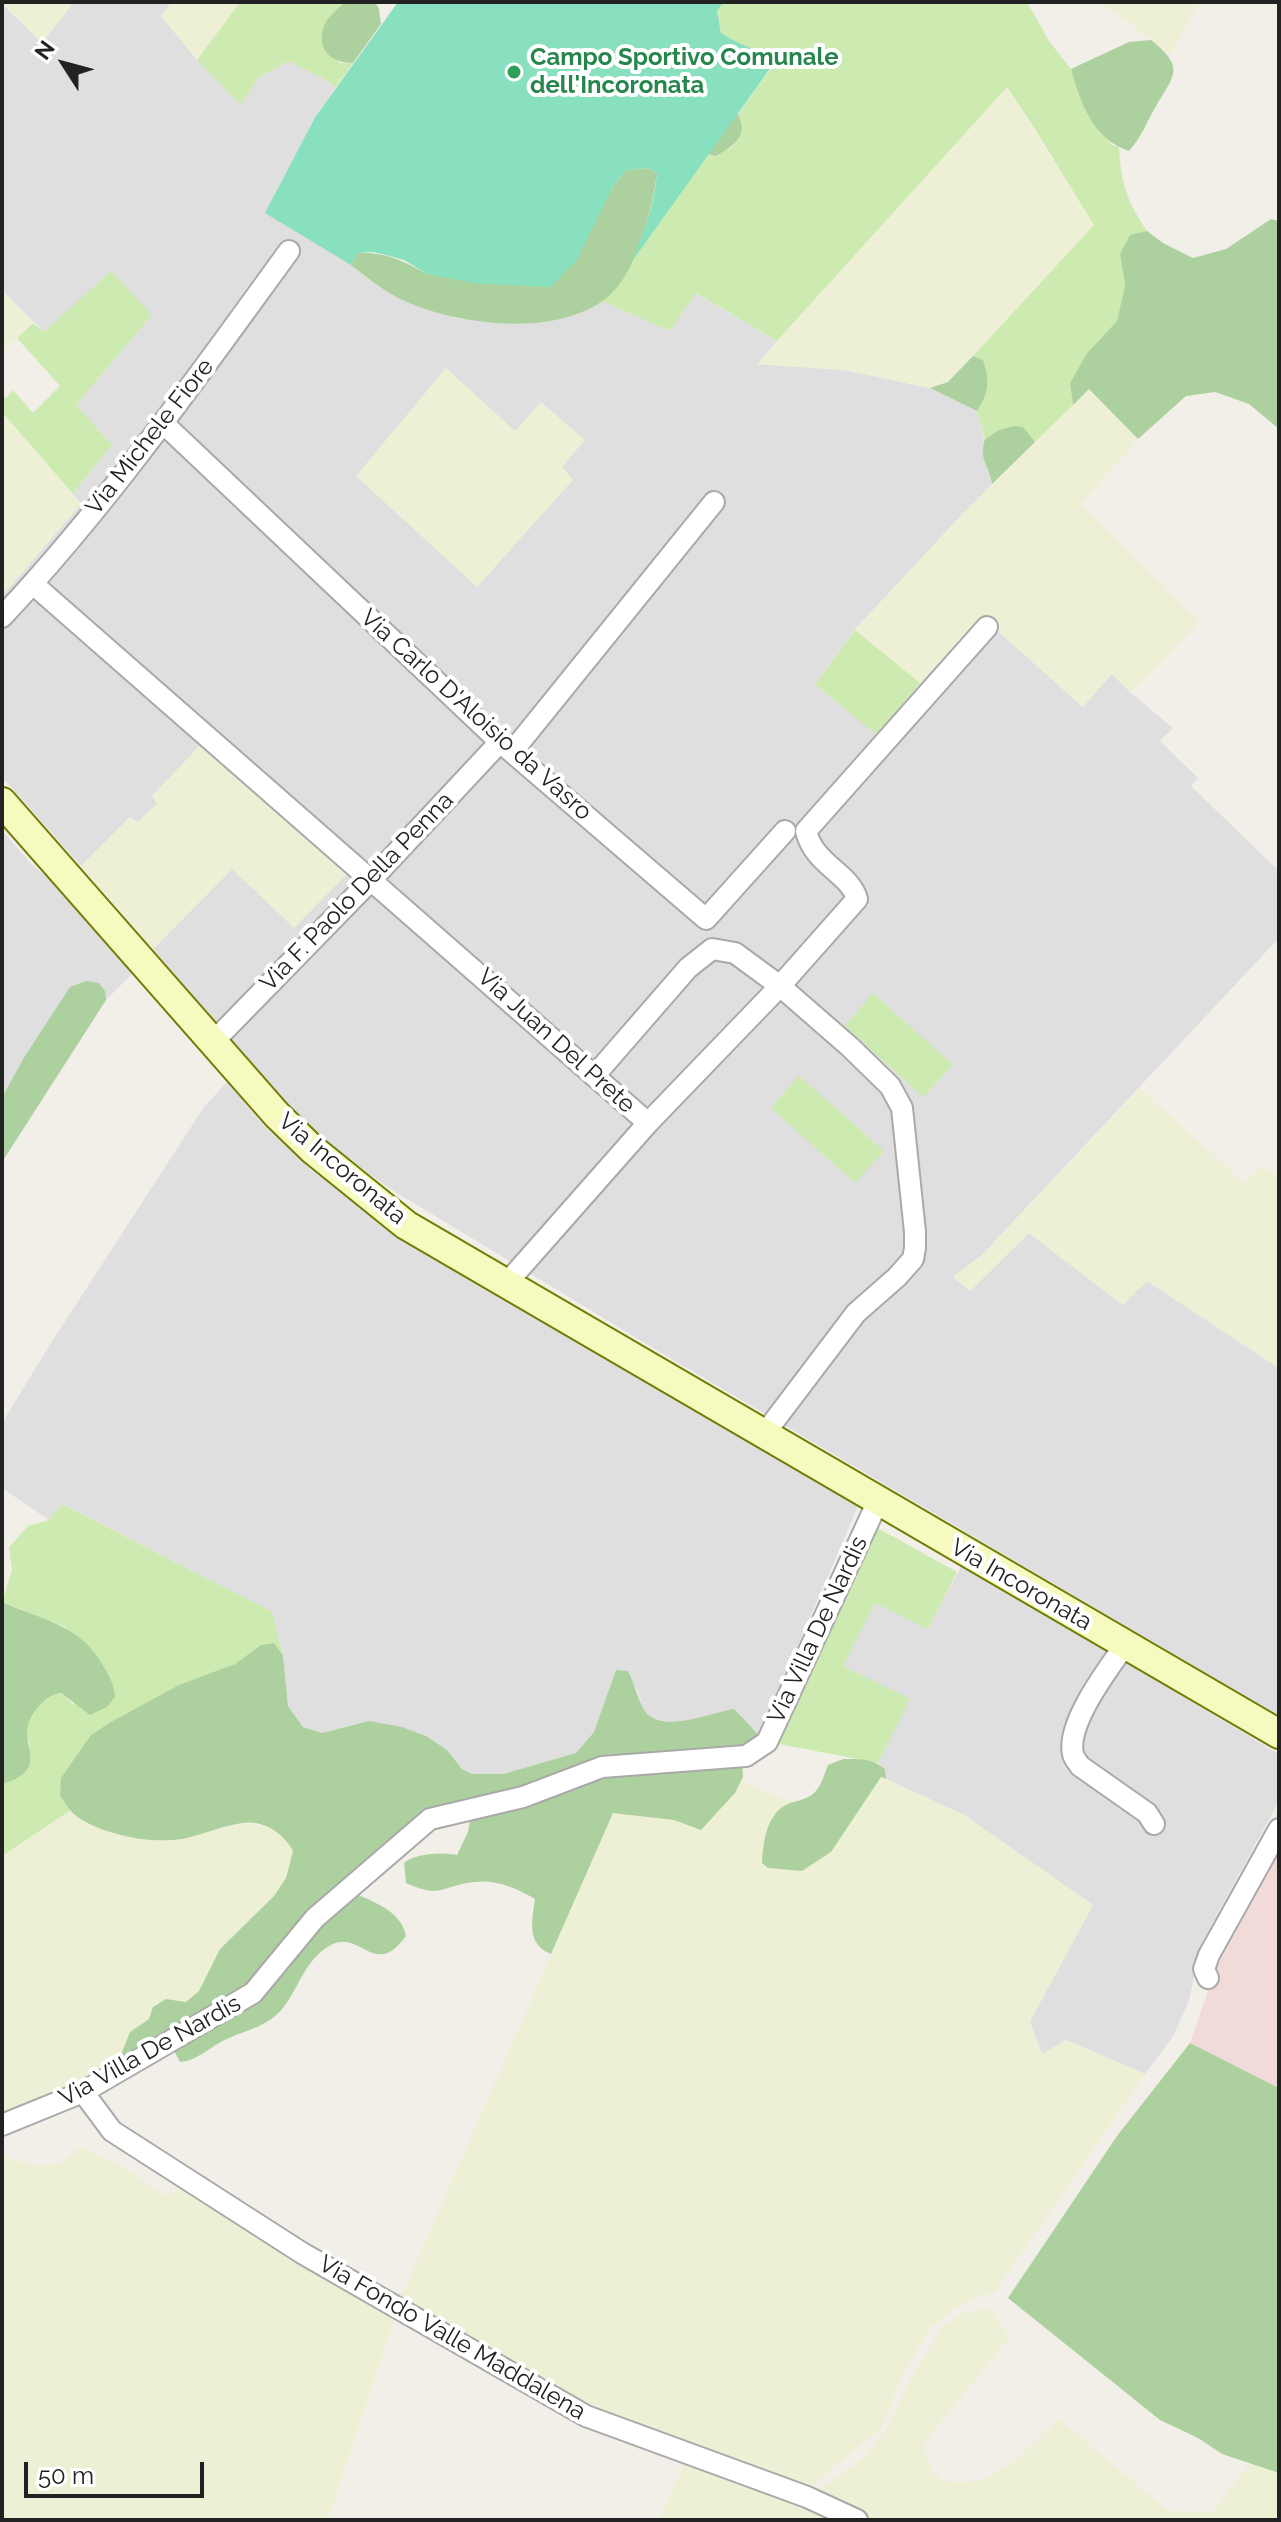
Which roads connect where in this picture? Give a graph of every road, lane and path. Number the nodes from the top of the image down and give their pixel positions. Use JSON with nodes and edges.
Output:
{"nodes":[{"id":1,"x":289,"y":251,"type":"dead end"},
{"id":2,"x":164,"y":424,"type":"junction"},
{"id":3,"x":714,"y":502,"type":"dead end"},
{"id":4,"x":33,"y":584,"type":"junction"},
{"id":5,"x":2,"y":617,"type":"edge"},
{"id":6,"x":987,"y":627,"type":"dead end"},
{"id":7,"x":506,"y":747,"type":"junction"},
{"id":8,"x":2,"y":802,"type":"edge"},
{"id":9,"x":785,"y":831,"type":"dead end"},
{"id":10,"x":372,"y":879,"type":"junction"},
{"id":11,"x":780,"y":986,"type":"junction"},
{"id":12,"x":213,"y":1042,"type":"junction"},
{"id":13,"x":595,"y":1075,"type":"junction"},
{"id":14,"x":648,"y":1123,"type":"junction"},
{"id":15,"x":506,"y":1284,"type":"junction"},
{"id":16,"x":765,"y":1433,"type":"junction"},
{"id":17,"x":878,"y":1501,"type":"junction"},
{"id":18,"x":1125,"y":1645,"type":"junction"},
{"id":19,"x":1279,"y":1734,"type":"edge"},
{"id":20,"x":1154,"y":1824,"type":"dead end"},
{"id":21,"x":1279,"y":1829,"type":"edge"},
{"id":22,"x":1208,"y":1978,"type":"dead end"},
{"id":23,"x":83,"y":2092,"type":"junction"},
{"id":24,"x":2,"y":2125,"type":"edge"},
{"id":25,"x":857,"y":2520,"type":"edge"}],
"edges":[{"from":1,"to":2,"type":"street","name":"Via Michele Fiore"},
{"from":2,"to":4,"type":"street","name":"Via Michele Fiore"},
{"from":2,"to":7,"type":"street","name":"Via Carlo D'Aloisio da Vasro"},
{"from":3,"to":7,"type":"street","name":"Via F. Paolo Della Penna"},
{"from":4,"to":5,"type":"street","name":"Via Michele Fiore"},
{"from":4,"to":10,"type":"street","name":"Via Juan Del Prete"},
{"from":6,"to":11,"type":"street","name":"Via Juan Del Prete"},
{"from":7,"to":9,"type":"street","name":"Via Carlo D'Aloisio da Vasro"},
{"from":7,"to":10,"type":"street","name":"Via F. Paolo Della Penna"},
{"from":8,"to":12,"type":"main road","name":"Via Incoronata"},
{"from":10,"to":12,"type":"street","name":"Via F. Paolo Della Penna"},
{"from":10,"to":13,"type":"street","name":"Via Juan Del Prete"},
{"from":11,"to":13,"type":"street"},
{"from":11,"to":14,"type":"street","name":"Via Juan Del Prete"},
{"from":11,"to":16,"type":"street"},
{"from":12,"to":15,"type":"main road","name":"Via Incoronata"},
{"from":13,"to":14,"type":"street","name":"Via Juan Del Prete"},
{"from":14,"to":15,"type":"street"},
{"from":15,"to":16,"type":"main road","name":"Via Incoronata"},
{"from":16,"to":17,"type":"main road","name":"Via Incoronata"},
{"from":17,"to":18,"type":"main road","name":"Via Incoronata"},
{"from":17,"to":23,"type":"street","name":"Via Villa De Nardis"},
{"from":18,"to":19,"type":"main road","name":"Via Incoronata"},
{"from":18,"to":20,"type":"street"},
{"from":21,"to":22,"type":"street"},
{"from":23,"to":24,"type":"street","name":"Via Villa De Nardis"},
{"from":23,"to":25,"type":"street","name":"Via Fondo Valle Maddalena"}]}
